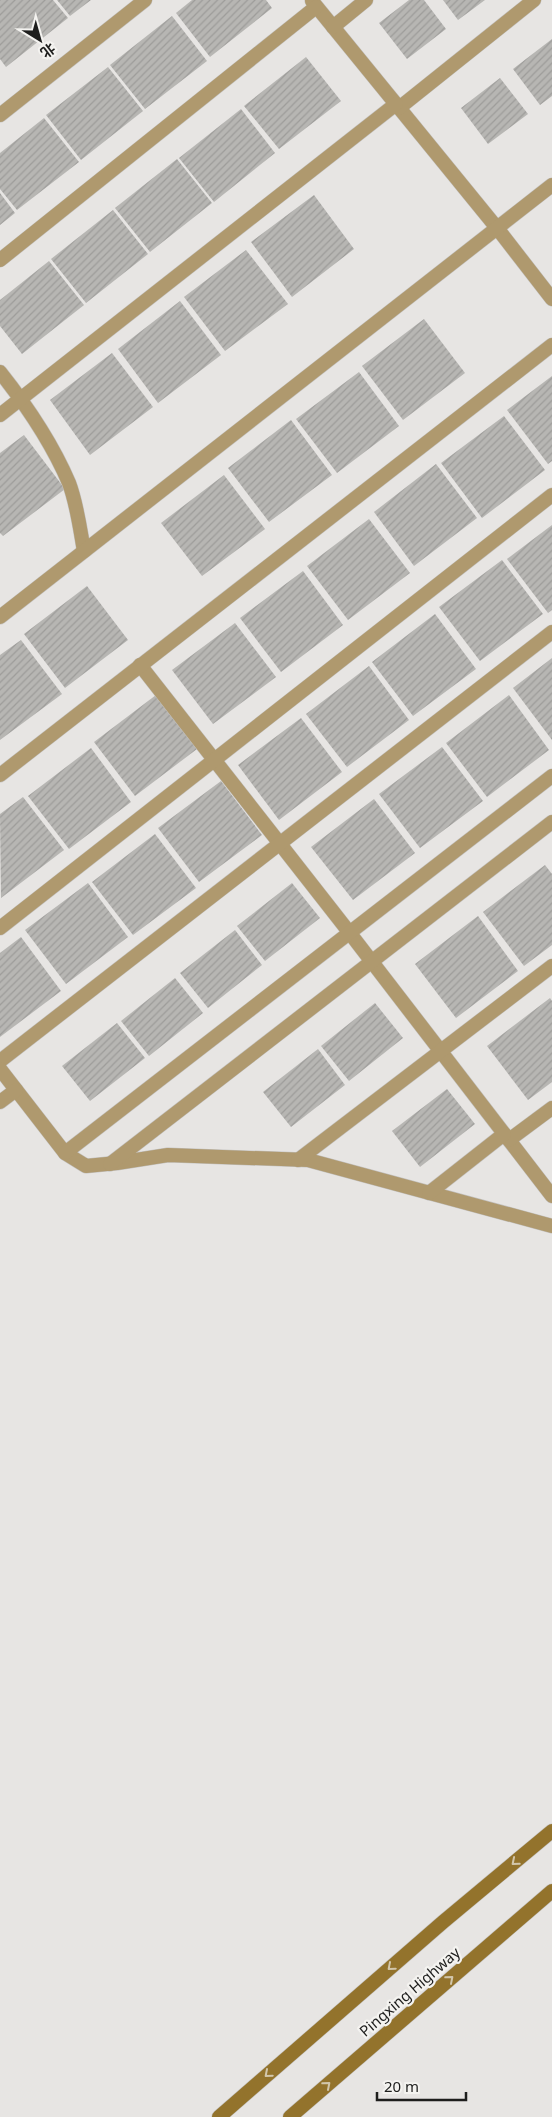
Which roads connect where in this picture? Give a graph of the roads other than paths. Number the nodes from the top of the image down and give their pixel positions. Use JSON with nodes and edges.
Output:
{"nodes":[{"id":1,"x":145,"y":0,"type":"edge"},
{"id":2,"x":366,"y":0,"type":"edge"},
{"id":3,"x":534,"y":0,"type":"edge"},
{"id":4,"x":314,"y":3,"type":"edge"},
{"id":5,"x":333,"y":27,"type":"junction"},
{"id":6,"x":397,"y":106,"type":"junction"},
{"id":7,"x":0,"y":115,"type":"edge"},
{"id":8,"x":552,"y":185,"type":"edge"},
{"id":9,"x":497,"y":228,"type":"junction"},
{"id":10,"x":0,"y":260,"type":"edge"},
{"id":11,"x":552,"y":299,"type":"edge"},
{"id":12,"x":552,"y":345,"type":"edge"},
{"id":13,"x":0,"y":372,"type":"edge"},
{"id":14,"x":21,"y":398,"type":"junction"},
{"id":15,"x":0,"y":415,"type":"edge"},
{"id":16,"x":552,"y":495,"type":"edge"},
{"id":17,"x":84,"y":551,"type":"junction"},
{"id":18,"x":0,"y":617,"type":"edge"},
{"id":19,"x":552,"y":632,"type":"edge"},
{"id":20,"x":140,"y":665,"type":"junction"},
{"id":21,"x":214,"y":760,"type":"junction"},
{"id":22,"x":0,"y":775,"type":"edge"},
{"id":23,"x":552,"y":776,"type":"edge"},
{"id":24,"x":552,"y":822,"type":"edge"},
{"id":25,"x":279,"y":843,"type":"junction"},
{"id":26,"x":0,"y":928,"type":"edge"},
{"id":27,"x":350,"y":932,"type":"junction"},
{"id":28,"x":372,"y":961,"type":"junction"},
{"id":29,"x":552,"y":966,"type":"edge"},
{"id":30,"x":442,"y":1051,"type":"junction"},
{"id":31,"x":0,"y":1061,"type":"edge"},
{"id":32,"x":0,"y":1069,"type":"edge"},
{"id":33,"x":16,"y":1090,"type":"junction"},
{"id":34,"x":0,"y":1102,"type":"edge"},
{"id":35,"x":552,"y":1108,"type":"edge"},
{"id":36,"x":506,"y":1137,"type":"junction"},
{"id":37,"x":65,"y":1153,"type":"junction"},
{"id":38,"x":298,"y":1160,"type":"junction"},
{"id":39,"x":110,"y":1164,"type":"junction"},
{"id":40,"x":429,"y":1193,"type":"junction"},
{"id":41,"x":552,"y":1196,"type":"edge"},
{"id":42,"x":552,"y":1226,"type":"edge"},
{"id":43,"x":552,"y":1831,"type":"edge"},
{"id":44,"x":552,"y":1891,"type":"edge"},
{"id":45,"x":219,"y":2117,"type":"edge"},
{"id":46,"x":290,"y":2117,"type":"edge"}],
"edges":[{"from":1,"to":7,"type":"lane"},
{"from":2,"to":5,"type":"lane"},
{"from":3,"to":6,"type":"lane"},
{"from":4,"to":5,"type":"lane"},
{"from":4,"to":10,"type":"lane"},
{"from":5,"to":6,"type":"lane"},
{"from":6,"to":9,"type":"lane"},
{"from":6,"to":14,"type":"lane"},
{"from":8,"to":9,"type":"lane"},
{"from":9,"to":11,"type":"lane"},
{"from":9,"to":17,"type":"lane"},
{"from":12,"to":20,"type":"lane"},
{"from":13,"to":14,"type":"lane"},
{"from":14,"to":15,"type":"lane"},
{"from":14,"to":17,"type":"lane"},
{"from":16,"to":21,"type":"lane"},
{"from":17,"to":18,"type":"lane"},
{"from":19,"to":25,"type":"lane"},
{"from":20,"to":21,"type":"lane"},
{"from":20,"to":22,"type":"lane"},
{"from":21,"to":25,"type":"lane"},
{"from":21,"to":26,"type":"lane"},
{"from":23,"to":27,"type":"lane"},
{"from":24,"to":28,"type":"lane"},
{"from":25,"to":27,"type":"lane"},
{"from":25,"to":31,"type":"lane"},
{"from":27,"to":28,"type":"lane"},
{"from":27,"to":37,"type":"lane"},
{"from":28,"to":30,"type":"lane"},
{"from":28,"to":39,"type":"lane"},
{"from":29,"to":30,"type":"lane"},
{"from":30,"to":36,"type":"lane"},
{"from":30,"to":38,"type":"lane"},
{"from":32,"to":33,"type":"lane"},
{"from":33,"to":34,"type":"lane"},
{"from":33,"to":37,"type":"lane"},
{"from":35,"to":36,"type":"lane"},
{"from":36,"to":40,"type":"lane"},
{"from":36,"to":41,"type":"lane"},
{"from":37,"to":39,"type":"lane"},
{"from":38,"to":39,"type":"lane"},
{"from":38,"to":40,"type":"lane"},
{"from":40,"to":42,"type":"lane"},
{"from":43,"to":45,"type":"main road","one_way":true},
{"from":46,"to":44,"type":"main road","name":"Pingxing Highway","one_way":true}]}
